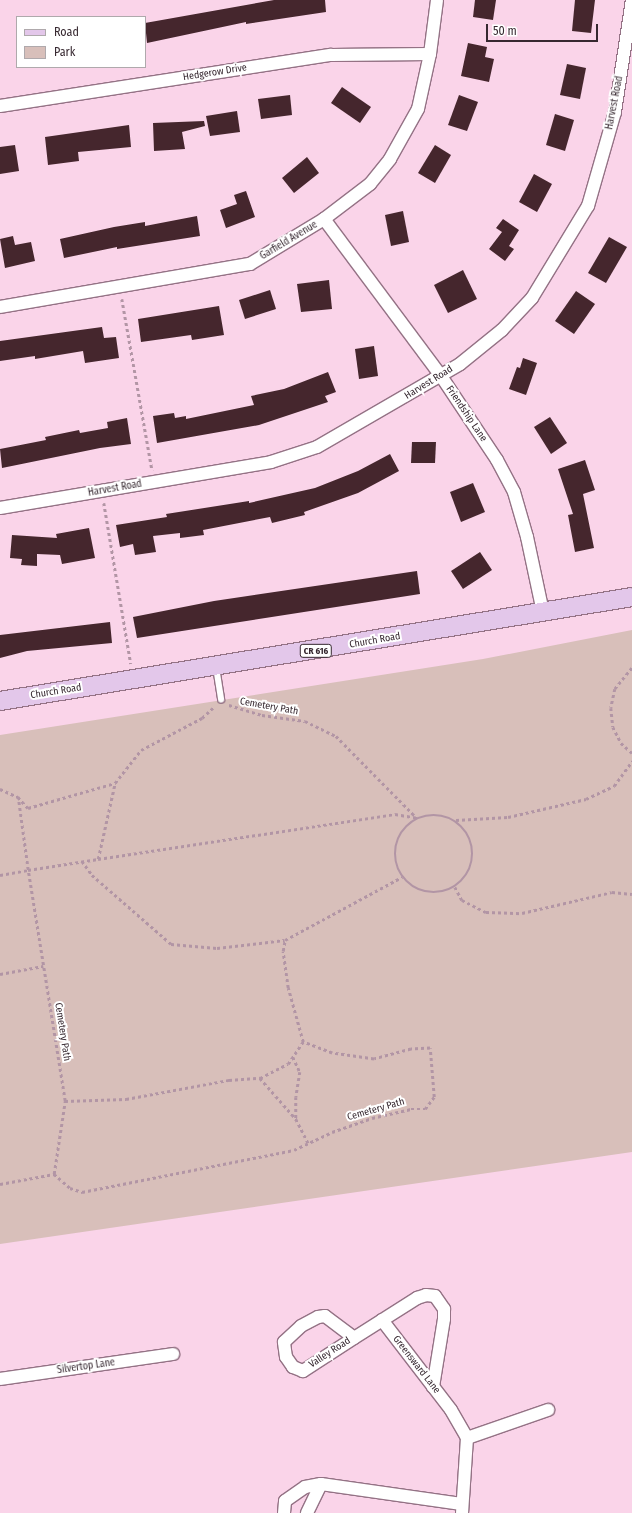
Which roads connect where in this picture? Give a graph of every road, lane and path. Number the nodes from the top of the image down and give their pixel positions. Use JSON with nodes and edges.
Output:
{"nodes":[{"id":1,"x":437,"y":0,"type":"edge"},
{"id":2,"x":632,"y":0,"type":"edge"},
{"id":3,"x":430,"y":54,"type":"junction"},
{"id":4,"x":0,"y":106,"type":"edge"},
{"id":5,"x":324,"y":219,"type":"junction"},
{"id":6,"x":120,"y":288,"type":"junction"},
{"id":7,"x":0,"y":308,"type":"edge"},
{"id":8,"x":440,"y":376,"type":"junction"},
{"id":9,"x":154,"y":482,"type":"junction"},
{"id":10,"x":101,"y":491,"type":"junction"},
{"id":11,"x":0,"y":508,"type":"edge"},
{"id":12,"x":632,"y":597,"type":"edge"},
{"id":13,"x":543,"y":612,"type":"junction"},
{"id":14,"x":216,"y":667,"type":"junction"},
{"id":15,"x":632,"y":668,"type":"edge"},
{"id":16,"x":134,"y":680,"type":"junction"},
{"id":17,"x":221,"y":700,"type":"junction"},
{"id":18,"x":0,"y":701,"type":"edge"},
{"id":19,"x":632,"y":754,"type":"edge"},
{"id":20,"x":632,"y":761,"type":"edge"},
{"id":21,"x":115,"y":783,"type":"junction"},
{"id":22,"x":0,"y":789,"type":"edge"},
{"id":23,"x":18,"y":797,"type":"junction"},
{"id":24,"x":417,"y":818,"type":"junction"},
{"id":25,"x":455,"y":820,"type":"junction"},
{"id":26,"x":98,"y":858,"type":"junction"},
{"id":27,"x":82,"y":861,"type":"junction"},
{"id":28,"x":28,"y":870,"type":"junction"},
{"id":29,"x":0,"y":875,"type":"edge"},
{"id":30,"x":402,"y":877,"type":"junction"},
{"id":31,"x":455,"y":887,"type":"junction"},
{"id":32,"x":632,"y":894,"type":"edge"},
{"id":33,"x":285,"y":940,"type":"junction"},
{"id":34,"x":43,"y":966,"type":"junction"},
{"id":35,"x":0,"y":974,"type":"edge"},
{"id":36,"x":303,"y":1042,"type":"junction"},
{"id":37,"x":293,"y":1057,"type":"junction"},
{"id":38,"x":260,"y":1078,"type":"junction"},
{"id":39,"x":65,"y":1101,"type":"junction"},
{"id":40,"x":296,"y":1119,"type":"junction"},
{"id":41,"x":308,"y":1143,"type":"junction"},
{"id":42,"x":54,"y":1174,"type":"junction"},
{"id":43,"x":0,"y":1184,"type":"edge"},
{"id":44,"x":382,"y":1320,"type":"junction"},
{"id":45,"x":354,"y":1338,"type":"junction"},
{"id":46,"x":172,"y":1354,"type":"dead end"},
{"id":47,"x":0,"y":1379,"type":"edge"},
{"id":48,"x":433,"y":1386,"type":"junction"},
{"id":49,"x":548,"y":1410,"type":"dead end"},
{"id":50,"x":467,"y":1438,"type":"junction"},
{"id":51,"x":321,"y":1484,"type":"junction"},
{"id":52,"x":462,"y":1508,"type":"edge"},
{"id":53,"x":284,"y":1513,"type":"edge"},
{"id":54,"x":307,"y":1513,"type":"edge"}],
"edges":[{"from":1,"to":3,"type":"street","name":"Garfield Avenue"},
{"from":2,"to":8,"type":"street","name":"Harvest Road"},
{"from":3,"to":4,"type":"street","name":"Hedgerow Drive"},
{"from":3,"to":5,"type":"street","name":"Garfield Avenue"},
{"from":5,"to":6,"type":"street","name":"Garfield Avenue"},
{"from":5,"to":8,"type":"street","name":"Friendship Lane"},
{"from":6,"to":7,"type":"street","name":"Garfield Avenue"},
{"from":6,"to":9,"type":"path"},
{"from":8,"to":9,"type":"street","name":"Harvest Road"},
{"from":8,"to":13,"type":"street","name":"Friendship Lane"},
{"from":9,"to":10,"type":"street","name":"Harvest Road"},
{"from":10,"to":11,"type":"street","name":"Harvest Road"},
{"from":10,"to":16,"type":"path"},
{"from":12,"to":13,"type":"main road","name":"Church Road","number":"CR 616"},
{"from":13,"to":14,"type":"main road","name":"Church Road","number":"CR 616"},
{"from":14,"to":16,"type":"main road","name":"Church Road","number":"CR 616"},
{"from":14,"to":17,"type":"lane"},
{"from":15,"to":19,"type":"path"},
{"from":16,"to":18,"type":"main road","name":"Church Road","number":"CR 616"},
{"from":17,"to":21,"type":"path"},
{"from":17,"to":24,"type":"path","name":"Cemetery Path"},
{"from":20,"to":25,"type":"path"},
{"from":21,"to":23,"type":"path"},
{"from":21,"to":26,"type":"path"},
{"from":22,"to":23,"type":"path"},
{"from":23,"to":28,"type":"path","name":"Cemetery Path"},
{"from":24,"to":25,"type":"path"},
{"from":24,"to":26,"type":"path"},
{"from":24,"to":30,"type":"path"},
{"from":25,"to":31,"type":"path"},
{"from":26,"to":27,"type":"path"},
{"from":27,"to":28,"type":"path"},
{"from":27,"to":33,"type":"path"},
{"from":28,"to":29,"type":"path"},
{"from":28,"to":34,"type":"path","name":"Cemetery Path"},
{"from":30,"to":31,"type":"path"},
{"from":30,"to":33,"type":"path"},
{"from":31,"to":32,"type":"path"},
{"from":33,"to":36,"type":"path"},
{"from":34,"to":35,"type":"path"},
{"from":34,"to":39,"type":"path","name":"Cemetery Path"},
{"from":36,"to":37,"type":"path"},
{"from":36,"to":41,"type":"path","name":"Cemetery Path"},
{"from":37,"to":38,"type":"path"},
{"from":37,"to":40,"type":"path"},
{"from":38,"to":39,"type":"path"},
{"from":38,"to":40,"type":"path"},
{"from":39,"to":42,"type":"path","name":"Cemetery Path"},
{"from":40,"to":41,"type":"path"},
{"from":41,"to":42,"type":"path","name":"Cemetery Path"},
{"from":42,"to":43,"type":"path"},
{"from":44,"to":45,"type":"street"},
{"from":44,"to":48,"type":"street","name":"Greensward Lane"},
{"from":44,"to":48,"type":"street"},
{"from":45,"to":45,"type":"street","name":"Valley Road"},
{"from":46,"to":47,"type":"street","name":"Silvertop Lane"},
{"from":48,"to":50,"type":"street","name":"Greensward Lane"},
{"from":49,"to":50,"type":"street"},
{"from":50,"to":52,"type":"street"},
{"from":51,"to":52,"type":"street"},
{"from":51,"to":53,"type":"street"},
{"from":51,"to":54,"type":"street"}]}
